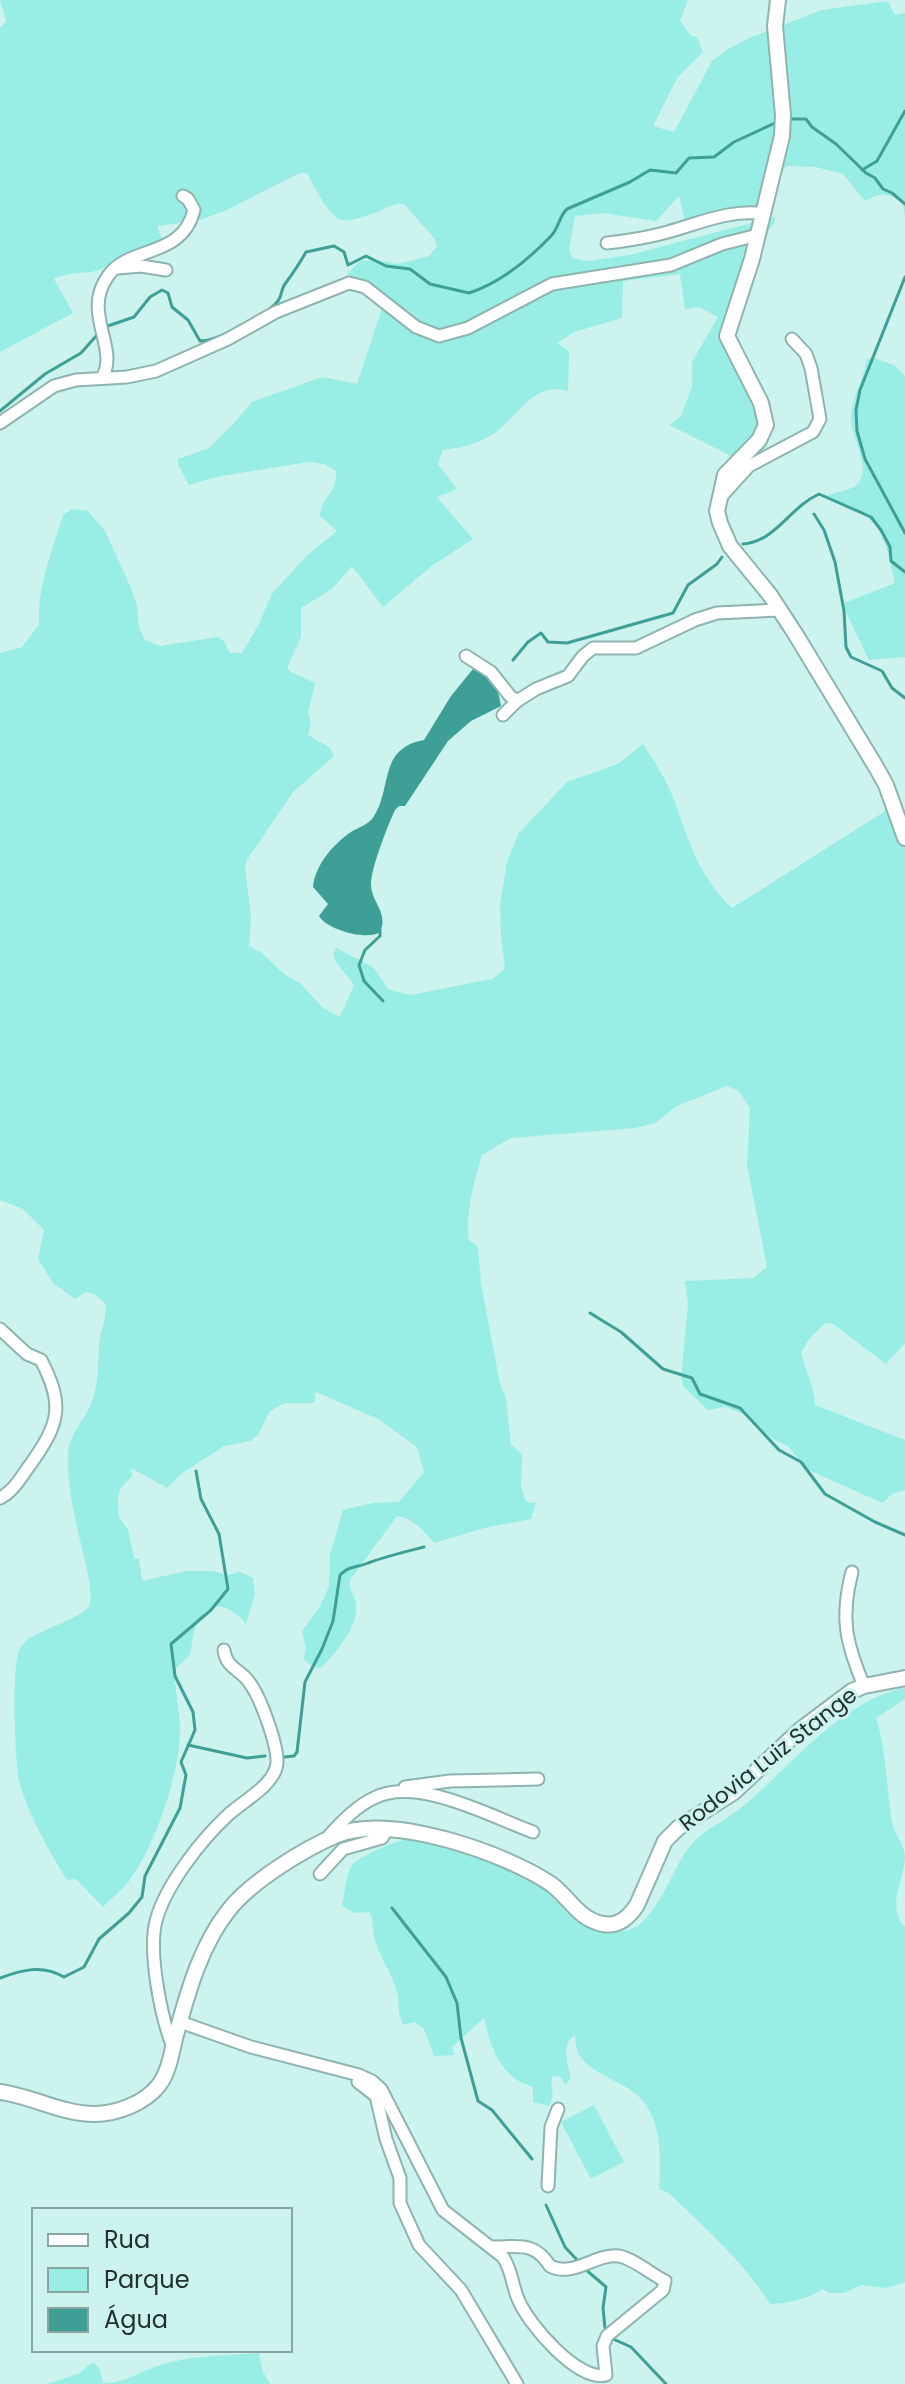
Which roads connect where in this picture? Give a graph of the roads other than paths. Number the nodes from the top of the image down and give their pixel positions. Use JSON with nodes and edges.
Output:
{"nodes":[{"id":1,"x":778,"y":0,"type":"edge"},
{"id":2,"x":183,"y":196,"type":"dead end"},
{"id":3,"x":764,"y":214,"type":"junction"},
{"id":4,"x":758,"y":235,"type":"junction"},
{"id":5,"x":607,"y":243,"type":"dead end"},
{"id":6,"x":114,"y":268,"type":"junction"},
{"id":7,"x":166,"y":270,"type":"dead end"},
{"id":8,"x":792,"y":339,"type":"dead end"},
{"id":9,"x":102,"y":378,"type":"junction"},
{"id":10,"x":0,"y":423,"type":"edge"},
{"id":11,"x":719,"y":499,"type":"junction"},
{"id":12,"x":779,"y":610,"type":"junction"},
{"id":13,"x":466,"y":656,"type":"dead end"},
{"id":14,"x":517,"y":701,"type":"junction"},
{"id":15,"x":503,"y":715,"type":"dead end"},
{"id":16,"x":905,"y":838,"type":"edge"},
{"id":17,"x":0,"y":1329,"type":"edge"},
{"id":18,"x":0,"y":1498,"type":"edge"},
{"id":19,"x":852,"y":1572,"type":"dead end"},
{"id":20,"x":224,"y":1650,"type":"dead end"},
{"id":21,"x":905,"y":1678,"type":"edge"},
{"id":22,"x":864,"y":1686,"type":"junction"},
{"id":23,"x":538,"y":1779,"type":"dead end"},
{"id":24,"x":398,"y":1791,"type":"junction"},
{"id":25,"x":386,"y":1831,"type":"junction"},
{"id":26,"x":533,"y":1832,"type":"dead end"},
{"id":27,"x":324,"y":1841,"type":"junction"},
{"id":28,"x":320,"y":1874,"type":"dead end"},
{"id":29,"x":180,"y":2022,"type":"junction"},
{"id":30,"x":173,"y":2047,"type":"junction"},
{"id":31,"x":325,"y":2067,"type":"junction"},
{"id":32,"x":0,"y":2092,"type":"edge"},
{"id":33,"x":558,"y":2109,"type":"dead end"},
{"id":34,"x":548,"y":2186,"type":"dead end"},
{"id":35,"x":492,"y":2247,"type":"junction"},
{"id":36,"x":606,"y":2381,"type":"edge"},
{"id":37,"x":517,"y":2384,"type":"edge"}],
"edges":[{"from":1,"to":3,"type":"street"},
{"from":2,"to":6,"type":"street"},
{"from":3,"to":4,"type":"street"},
{"from":3,"to":5,"type":"street"},
{"from":4,"to":9,"type":"street"},
{"from":4,"to":11,"type":"street"},
{"from":6,"to":7,"type":"street"},
{"from":6,"to":9,"type":"street"},
{"from":8,"to":11,"type":"street"},
{"from":9,"to":10,"type":"street"},
{"from":11,"to":12,"type":"street"},
{"from":12,"to":14,"type":"street"},
{"from":12,"to":16,"type":"street"},
{"from":13,"to":14,"type":"street"},
{"from":14,"to":15,"type":"street"},
{"from":17,"to":18,"type":"street"},
{"from":19,"to":22,"type":"street"},
{"from":20,"to":30,"type":"street"},
{"from":21,"to":22,"type":"street","name":"Rodovia Luiz Stange"},
{"from":22,"to":25,"type":"street","name":"Rodovia Luiz Stange"},
{"from":23,"to":24,"type":"street"},
{"from":24,"to":26,"type":"street"},
{"from":24,"to":27,"type":"street"},
{"from":25,"to":27,"type":"street","name":"Rodovia Luiz Stange"},
{"from":25,"to":28,"type":"street"},
{"from":27,"to":29,"type":"street","name":"Rodovia Luiz Stange"},
{"from":29,"to":30,"type":"street","name":"Rodovia Luiz Stange"},
{"from":29,"to":31,"type":"street"},
{"from":30,"to":32,"type":"street","name":"Rodovia Luiz Stange"},
{"from":31,"to":35,"type":"street"},
{"from":31,"to":37,"type":"street"},
{"from":33,"to":34,"type":"street"},
{"from":35,"to":36,"type":"street"},
{"from":35,"to":36,"type":"street"}]}
